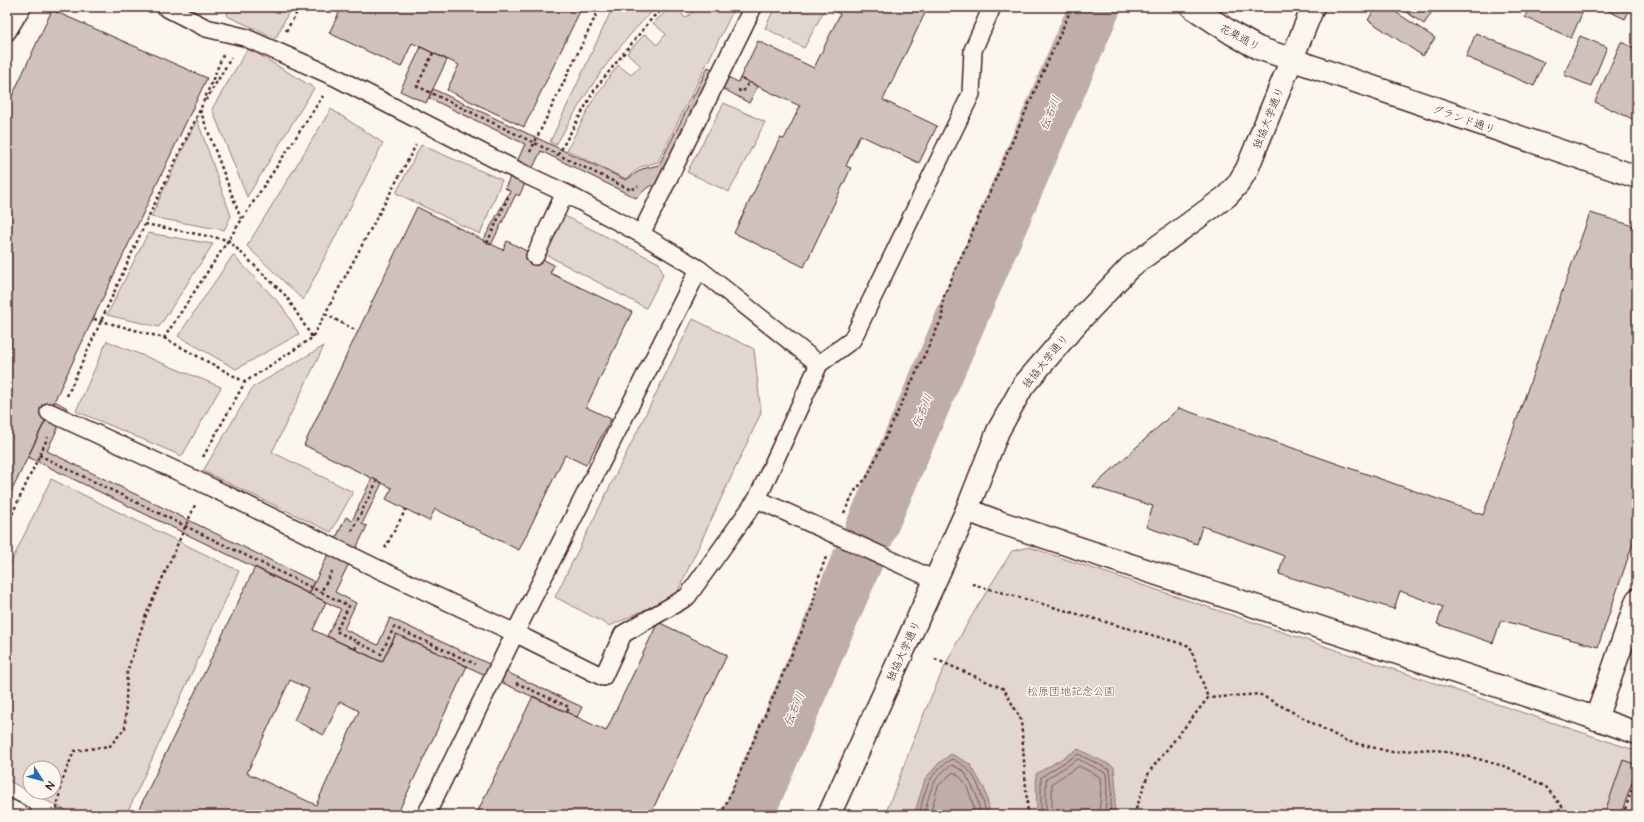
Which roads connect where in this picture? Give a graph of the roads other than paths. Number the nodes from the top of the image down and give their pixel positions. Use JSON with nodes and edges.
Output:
{"nodes":[{"id":1,"x":22,"y":7,"type":"edge"},
{"id":2,"x":166,"y":7,"type":"edge"},
{"id":3,"x":753,"y":7,"type":"edge"},
{"id":4,"x":992,"y":7,"type":"edge"},
{"id":5,"x":1192,"y":7,"type":"edge"},
{"id":6,"x":1313,"y":7,"type":"edge"},
{"id":7,"x":7,"y":32,"type":"edge"},
{"id":8,"x":1292,"y":60,"type":"junction"},
{"id":9,"x":1637,"y":177,"type":"edge"},
{"id":10,"x":565,"y":193,"type":"junction"},
{"id":11,"x":641,"y":234,"type":"junction"},
{"id":12,"x":535,"y":256,"type":"dead end"},
{"id":13,"x":699,"y":269,"type":"junction"},
{"id":14,"x":819,"y":364,"type":"junction"},
{"id":15,"x":53,"y":414,"type":"road end"},
{"id":16,"x":757,"y":499,"type":"junction"},
{"id":17,"x":966,"y":510,"type":"junction"},
{"id":18,"x":935,"y":580,"type":"junction"},
{"id":19,"x":1637,"y":600,"type":"edge"},
{"id":20,"x":515,"y":633,"type":"junction"},
{"id":21,"x":1591,"y":717,"type":"junction"},
{"id":22,"x":1637,"y":733,"type":"edge"},
{"id":23,"x":7,"y":807,"type":"edge"},
{"id":24,"x":23,"y":815,"type":"edge"},
{"id":25,"x":426,"y":815,"type":"edge"},
{"id":26,"x":829,"y":815,"type":"edge"}],
"edges":[{"from":1,"to":7,"type":"lane"},
{"from":2,"to":10,"type":"lane"},
{"from":3,"to":11,"type":"lane"},
{"from":4,"to":14,"type":"lane"},
{"from":5,"to":8,"type":"street","name":"花栗通り"},
{"from":6,"to":8,"type":"street","name":"独協大学通り"},
{"from":8,"to":9,"type":"street","name":"グランド通り"},
{"from":8,"to":17,"type":"street","name":"独協大学通り"},
{"from":10,"to":11,"type":"lane"},
{"from":10,"to":12,"type":"lane"},
{"from":11,"to":13,"type":"lane"},
{"from":13,"to":14,"type":"lane"},
{"from":13,"to":20,"type":"lane"},
{"from":14,"to":16,"type":"lane"},
{"from":15,"to":20,"type":"lane"},
{"from":16,"to":18,"type":"lane"},
{"from":16,"to":20,"type":"lane"},
{"from":17,"to":18,"type":"street","name":"独協大学通り"},
{"from":17,"to":21,"type":"street"},
{"from":18,"to":26,"type":"street","name":"独協大学通り"},
{"from":19,"to":21,"type":"street"},
{"from":20,"to":25,"type":"lane"},
{"from":21,"to":22,"type":"street"},
{"from":23,"to":24,"type":"lane"}]}
